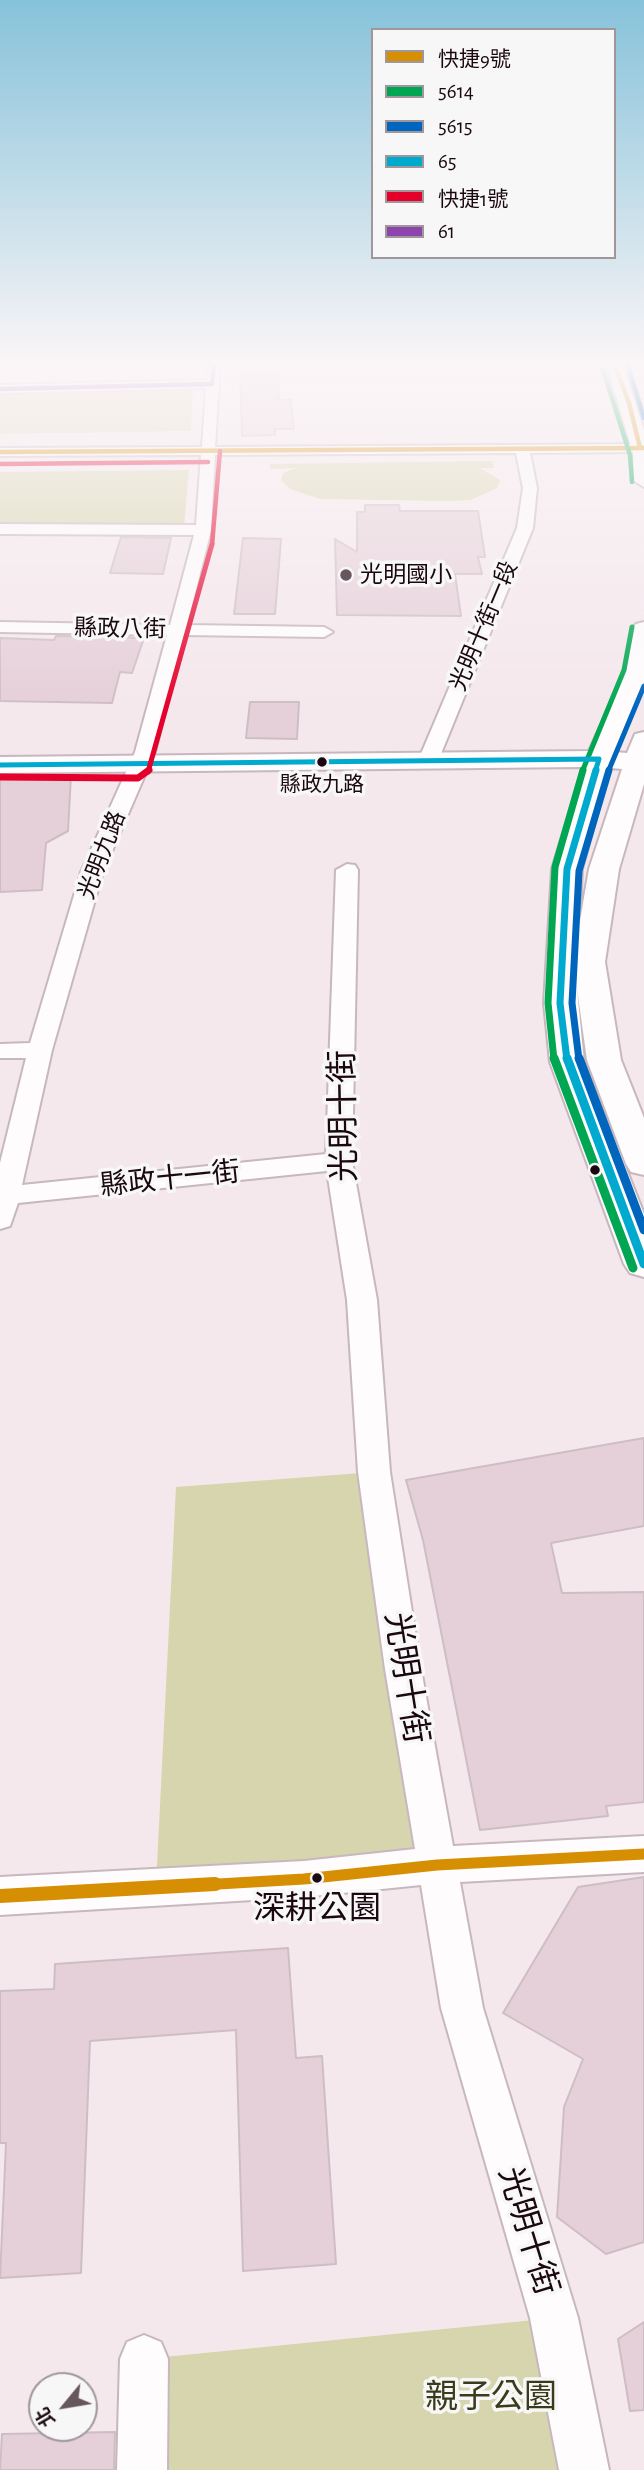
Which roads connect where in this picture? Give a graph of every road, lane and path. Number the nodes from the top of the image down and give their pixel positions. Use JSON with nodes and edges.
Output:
{"nodes":[{"id":1,"x":206,"y":481,"type":"edge"},
{"id":2,"x":529,"y":481,"type":"edge"},
{"id":3,"x":0,"y":530,"type":"edge"},
{"id":4,"x":203,"y":530,"type":"junction"},
{"id":5,"x":0,"y":627,"type":"edge"},
{"id":6,"x":644,"y":629,"type":"edge"},
{"id":7,"x":176,"y":631,"type":"junction"},
{"id":8,"x":324,"y":632,"type":"dead end"},
{"id":9,"x":642,"y":756,"type":"edge"},
{"id":10,"x":599,"y":759,"type":"junction"},
{"id":11,"x":428,"y":761,"type":"junction"},
{"id":12,"x":0,"y":765,"type":"edge"},
{"id":13,"x":138,"y":766,"type":"junction"},
{"id":14,"x":347,"y":870,"type":"dead end"},
{"id":15,"x":40,"y":1050,"type":"junction"},
{"id":16,"x":0,"y":1051,"type":"edge"},
{"id":17,"x":339,"y":1161,"type":"junction"},
{"id":18,"x":644,"y":1164,"type":"edge"},
{"id":19,"x":2,"y":1204,"type":"edge"},
{"id":20,"x":644,"y":1264,"type":"edge"},
{"id":21,"x":644,"y":1854,"type":"edge"},
{"id":22,"x":437,"y":1865,"type":"junction"},
{"id":23,"x":0,"y":1896,"type":"edge"},
{"id":24,"x":145,"y":2359,"type":"dead end"},
{"id":25,"x":142,"y":2470,"type":"edge"},
{"id":26,"x":584,"y":2470,"type":"edge"}],
"edges":[{"from":1,"to":4,"type":"street","name":"光明九路"},
{"from":2,"to":11,"type":"street","name":"光明十街一段"},
{"from":3,"to":4,"type":"street"},
{"from":4,"to":7,"type":"street","name":"光明九路"},
{"from":5,"to":7,"type":"street","name":"縣政八街"},
{"from":6,"to":10,"type":"street"},
{"from":7,"to":8,"type":"street","name":"縣政八街"},
{"from":7,"to":13,"type":"street","name":"光明九路"},
{"from":9,"to":10,"type":"street"},
{"from":9,"to":18,"type":"street"},
{"from":10,"to":11,"type":"street"},
{"from":10,"to":20,"type":"street"},
{"from":11,"to":13,"type":"street"},
{"from":12,"to":13,"type":"street"},
{"from":13,"to":15,"type":"street","name":"光明九路"},
{"from":14,"to":17,"type":"street","name":"光明十街"},
{"from":15,"to":16,"type":"street"},
{"from":15,"to":19,"type":"street","name":"光明九路"},
{"from":17,"to":19,"type":"street","name":"縣政十一街"},
{"from":17,"to":22,"type":"street","name":"光明十街"},
{"from":21,"to":22,"type":"street"},
{"from":22,"to":23,"type":"street"},
{"from":22,"to":26,"type":"street","name":"光明十街"},
{"from":24,"to":25,"type":"street"}]}
